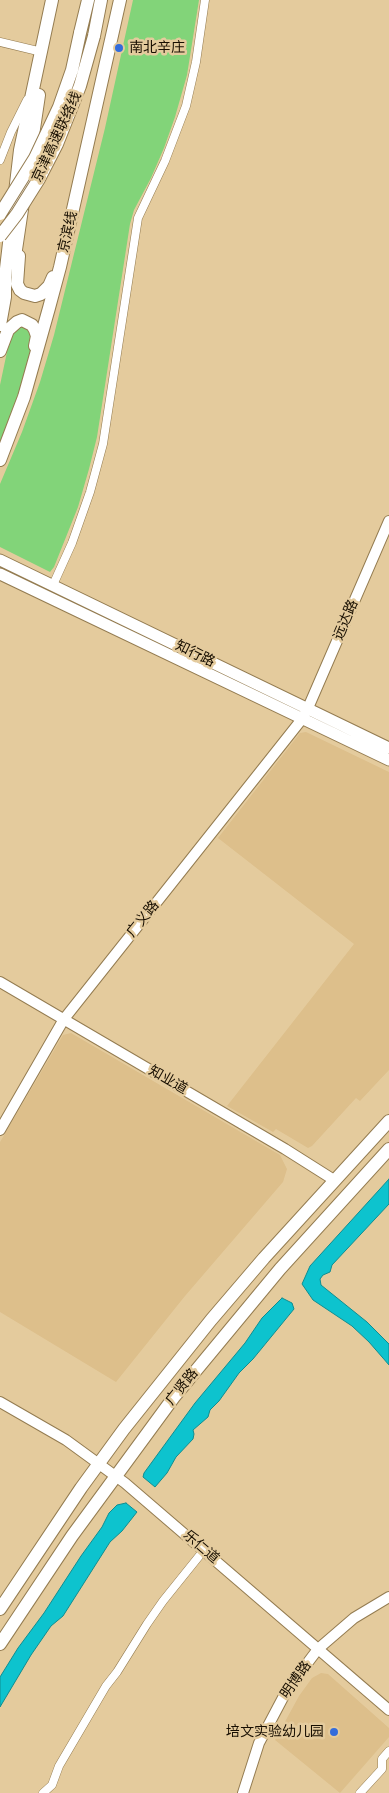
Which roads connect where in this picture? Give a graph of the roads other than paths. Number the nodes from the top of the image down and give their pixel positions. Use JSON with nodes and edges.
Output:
{"nodes":[{"id":1,"x":52,"y":0,"type":"edge"},
{"id":2,"x":88,"y":0,"type":"edge"},
{"id":3,"x":101,"y":0,"type":"edge"},
{"id":4,"x":120,"y":0,"type":"edge"},
{"id":5,"x":205,"y":0,"type":"edge"},
{"id":6,"x":0,"y":42,"type":"edge"},
{"id":7,"x":42,"y":52,"type":"junction"},
{"id":8,"x":32,"y":90,"type":"junction"},
{"id":9,"x":0,"y":160,"type":"edge"},
{"id":10,"x":0,"y":214,"type":"edge"},
{"id":11,"x":20,"y":228,"type":"junction"},
{"id":12,"x":68,"y":234,"type":"junction"},
{"id":13,"x":0,"y":236,"type":"edge"},
{"id":14,"x":2,"y":277,"type":"edge"},
{"id":15,"x":5,"y":297,"type":"junction"},
{"id":16,"x":0,"y":326,"type":"edge"},
{"id":17,"x":0,"y":350,"type":"edge"},
{"id":18,"x":26,"y":390,"type":"junction"},
{"id":19,"x":0,"y":460,"type":"edge"},
{"id":20,"x":389,"y":522,"type":"edge"},
{"id":21,"x":0,"y":560,"type":"edge"},
{"id":22,"x":0,"y":574,"type":"edge"},
{"id":23,"x":53,"y":585,"type":"junction"},
{"id":24,"x":308,"y":708,"type":"junction"},
{"id":25,"x":302,"y":719,"type":"junction"},
{"id":26,"x":389,"y":748,"type":"edge"},
{"id":27,"x":389,"y":760,"type":"edge"},
{"id":28,"x":0,"y":982,"type":"edge"},
{"id":29,"x":64,"y":1019,"type":"junction"},
{"id":30,"x":389,"y":1121,"type":"edge"},
{"id":31,"x":0,"y":1130,"type":"edge"},
{"id":32,"x":389,"y":1149,"type":"edge"},
{"id":33,"x":334,"y":1180,"type":"junction"},
{"id":34,"x":0,"y":1402,"type":"edge"},
{"id":35,"x":99,"y":1463,"type":"junction"},
{"id":36,"x":116,"y":1475,"type":"junction"},
{"id":37,"x":204,"y":1550,"type":"junction"},
{"id":38,"x":389,"y":1598,"type":"edge"},
{"id":39,"x":0,"y":1609,"type":"edge"},
{"id":40,"x":0,"y":1644,"type":"edge"},
{"id":41,"x":318,"y":1649,"type":"junction"},
{"id":42,"x":389,"y":1710,"type":"edge"},
{"id":43,"x":389,"y":1751,"type":"edge"},
{"id":44,"x":43,"y":1793,"type":"edge"},
{"id":45,"x":243,"y":1793,"type":"edge"},
{"id":46,"x":360,"y":1793,"type":"edge"}],
"edges":[{"from":1,"to":7,"type":"main road"},
{"from":2,"to":10,"type":"main road","name":"京津高速联络线","bridge":true},
{"from":3,"to":13,"type":"main road","name":"京津高速联络线","bridge":true},
{"from":4,"to":12,"type":"main road","name":"京滨线"},
{"from":5,"to":23,"type":"street"},
{"from":6,"to":7,"type":"street"},
{"from":7,"to":8,"type":"main road"},
{"from":7,"to":11,"type":"main road"},
{"from":8,"to":9,"type":"street"},
{"from":8,"to":14,"type":"main road"},
{"from":11,"to":12,"type":"main road"},
{"from":11,"to":15,"type":"main road"},
{"from":12,"to":18,"type":"main road","name":"京滨线"},
{"from":14,"to":15,"type":"main road"},
{"from":15,"to":16,"type":"main road"},
{"from":17,"to":18,"type":"main road"},
{"from":18,"to":19,"type":"main road","name":"京滨线"},
{"from":20,"to":24,"type":"street","name":"远达路"},
{"from":21,"to":23,"type":"main road","name":"知行路"},
{"from":22,"to":25,"type":"main road","name":"知行路"},
{"from":23,"to":24,"type":"main road","name":"知行路"},
{"from":24,"to":25,"type":"street","name":"远达路"},
{"from":24,"to":26,"type":"main road","name":"知行路"},
{"from":25,"to":27,"type":"main road","name":"知行路"},
{"from":25,"to":29,"type":"street","name":"广义路"},
{"from":28,"to":29,"type":"street","name":"知业道"},
{"from":29,"to":31,"type":"street","name":"广义路"},
{"from":29,"to":33,"type":"street","name":"知业道"},
{"from":30,"to":33,"type":"main road","name":"广贤路"},
{"from":32,"to":36,"type":"main road","name":"广贤路"},
{"from":33,"to":35,"type":"main road","name":"广贤路"},
{"from":34,"to":35,"type":"street","name":"乐仁道"},
{"from":35,"to":36,"type":"street","name":"乐仁道"},
{"from":35,"to":39,"type":"main road","name":"广贤路"},
{"from":36,"to":37,"type":"street","name":"乐仁道"},
{"from":36,"to":40,"type":"main road","name":"广贤路"},
{"from":37,"to":41,"type":"street","name":"乐仁道"},
{"from":37,"to":44,"type":"street"},
{"from":38,"to":41,"type":"street","name":"明博路"},
{"from":41,"to":42,"type":"street","name":"乐仁道"},
{"from":41,"to":45,"type":"street","name":"明博路"},
{"from":43,"to":46,"type":"street"}]}
